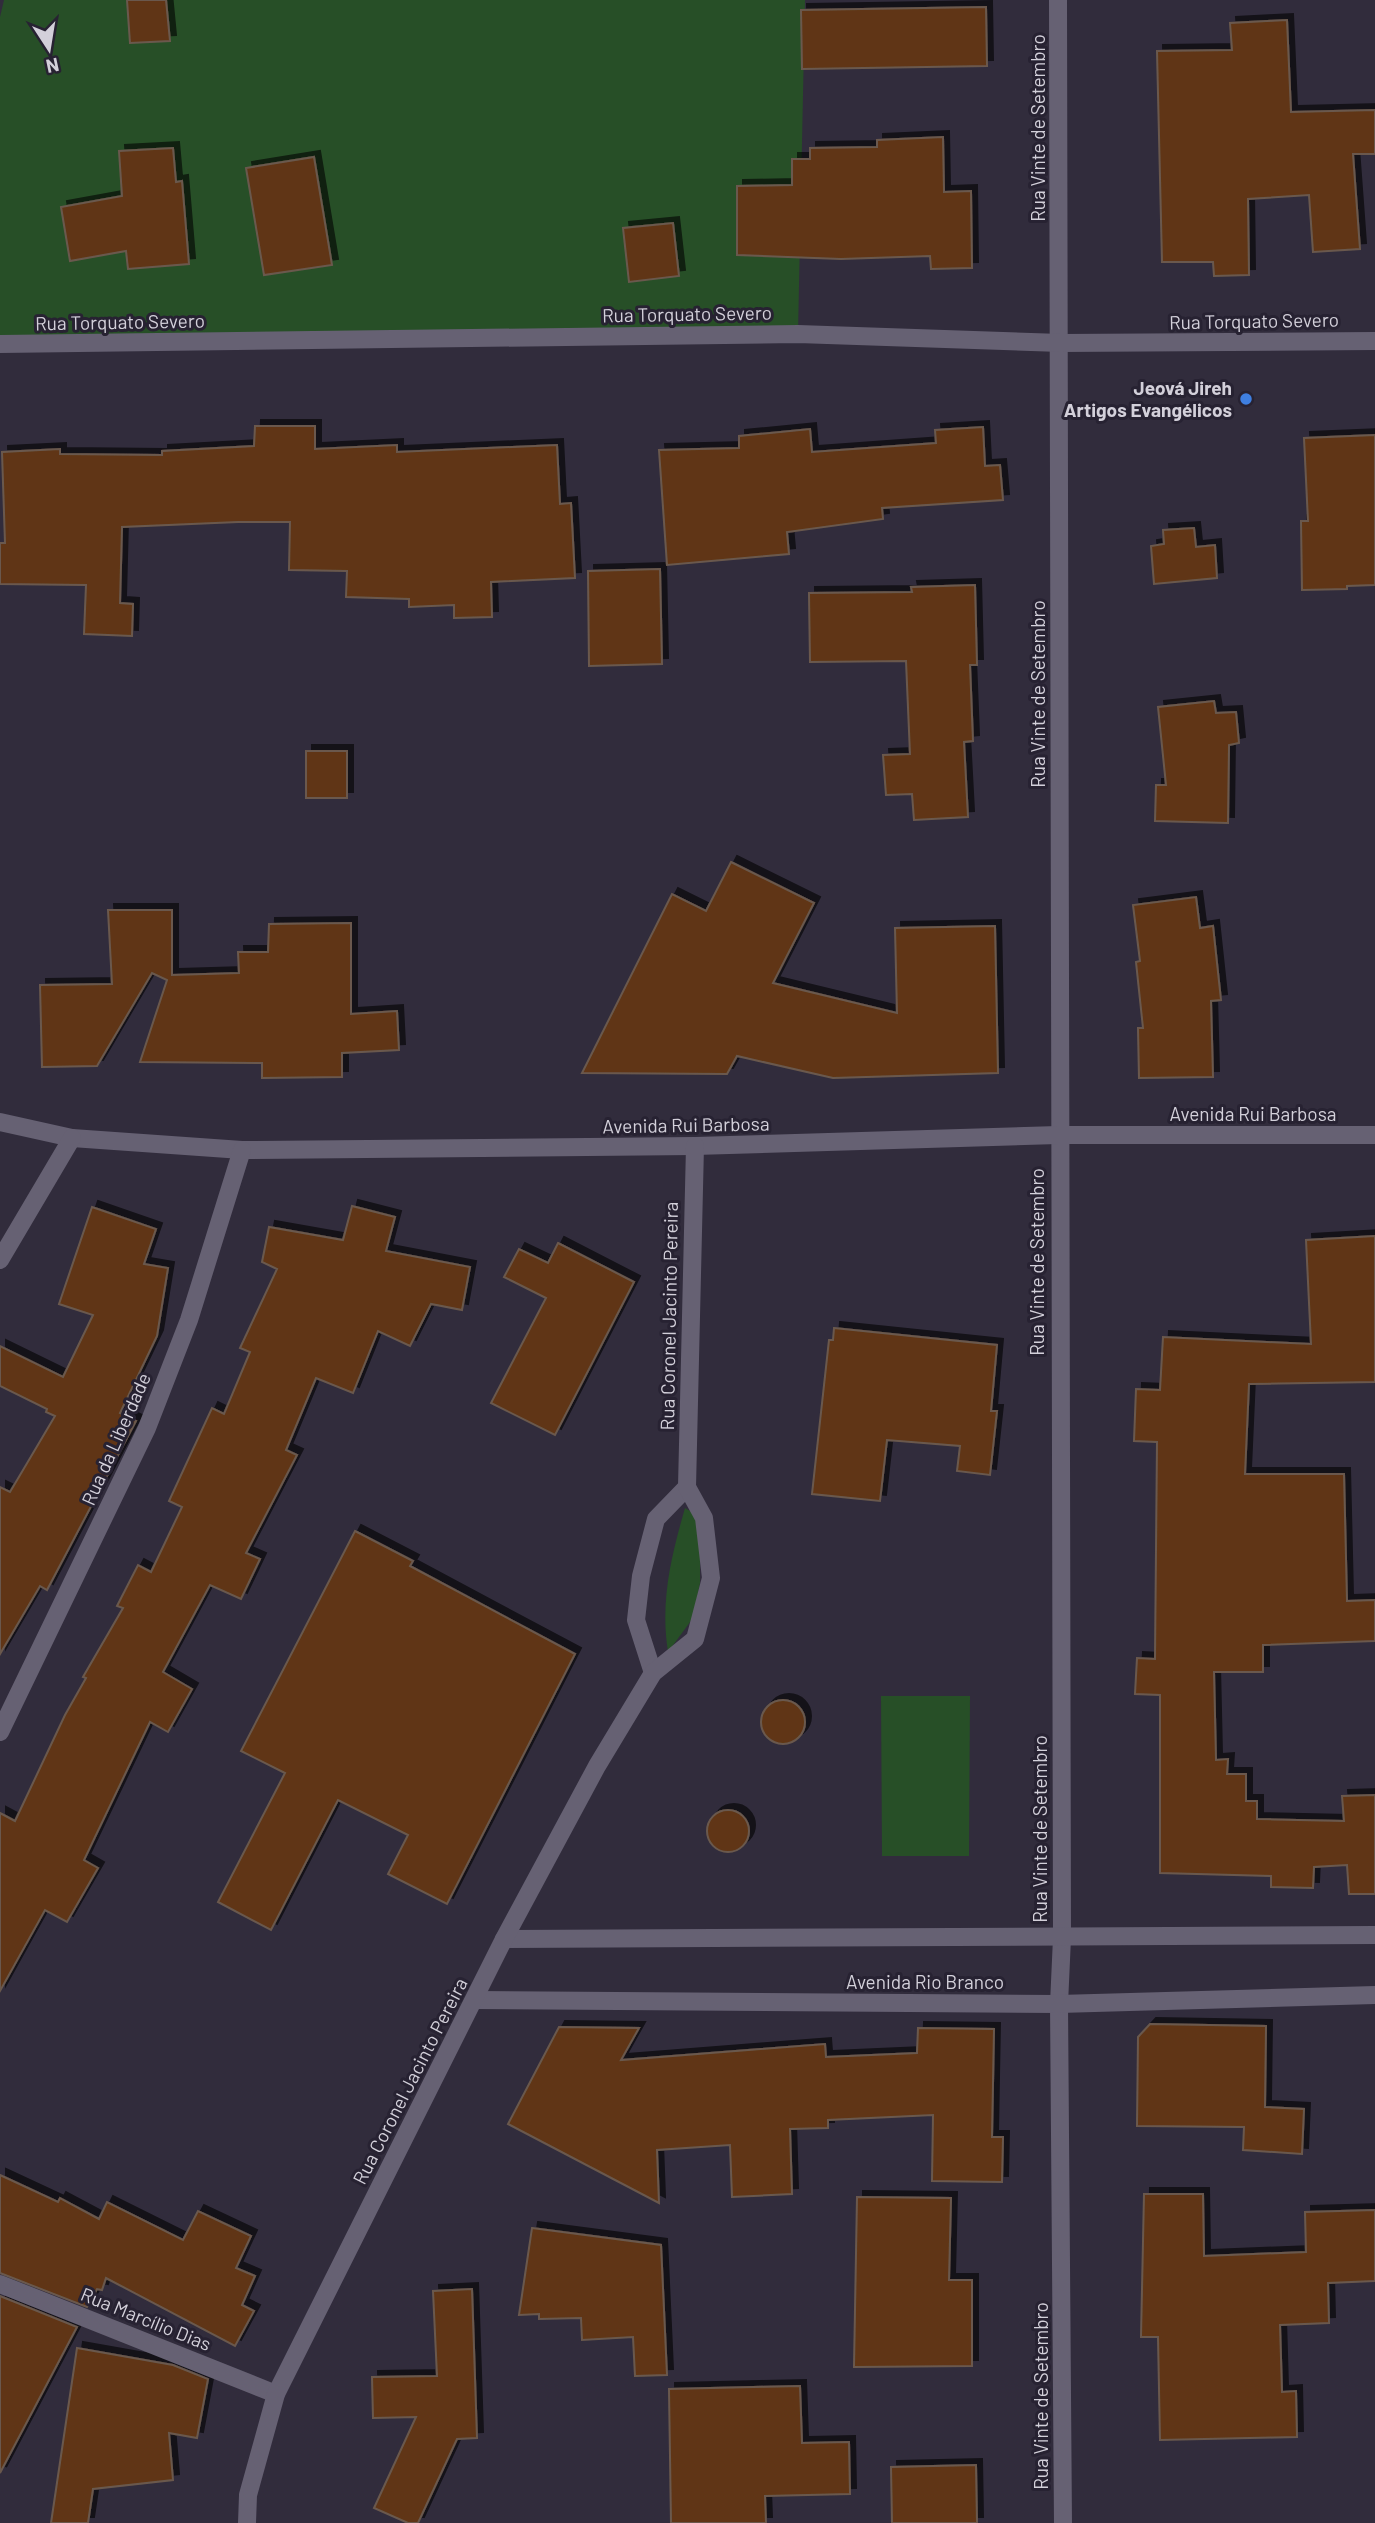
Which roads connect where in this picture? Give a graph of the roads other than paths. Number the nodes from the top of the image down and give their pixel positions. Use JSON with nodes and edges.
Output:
{"nodes":[{"id":1,"x":1058,"y":0,"type":"edge"},
{"id":2,"x":1375,"y":341,"type":"edge"},
{"id":3,"x":1060,"y":343,"type":"junction"},
{"id":4,"x":0,"y":344,"type":"edge"},
{"id":5,"x":0,"y":1122,"type":"edge"},
{"id":6,"x":1058,"y":1135,"type":"junction"},
{"id":7,"x":1375,"y":1135,"type":"edge"},
{"id":8,"x":72,"y":1138,"type":"junction"},
{"id":9,"x":695,"y":1146,"type":"junction"},
{"id":10,"x":242,"y":1150,"type":"junction"},
{"id":11,"x":0,"y":1260,"type":"edge"},
{"id":12,"x":687,"y":1486,"type":"junction"},
{"id":13,"x":653,"y":1673,"type":"junction"},
{"id":14,"x":0,"y":1732,"type":"edge"},
{"id":15,"x":1375,"y":1935,"type":"edge"},
{"id":16,"x":1062,"y":1938,"type":"junction"},
{"id":17,"x":504,"y":1939,"type":"junction"},
{"id":18,"x":1375,"y":1995,"type":"edge"},
{"id":19,"x":475,"y":2000,"type":"junction"},
{"id":20,"x":1059,"y":2004,"type":"junction"},
{"id":21,"x":0,"y":2284,"type":"edge"},
{"id":22,"x":276,"y":2394,"type":"junction"},
{"id":23,"x":247,"y":2523,"type":"edge"},
{"id":24,"x":1063,"y":2523,"type":"edge"}],
"edges":[{"from":1,"to":3,"type":"street","name":"Rua Vinte de Setembro"},
{"from":2,"to":3,"type":"street","name":"Rua Torquato Severo"},
{"from":3,"to":4,"type":"street","name":"Rua Torquato Severo"},
{"from":3,"to":6,"type":"street","name":"Rua Vinte de Setembro"},
{"from":5,"to":8,"type":"street","name":"Avenida Rui Barbosa"},
{"from":6,"to":7,"type":"street","name":"Avenida Rui Barbosa"},
{"from":6,"to":9,"type":"street","name":"Avenida Rui Barbosa"},
{"from":6,"to":16,"type":"street","name":"Rua Vinte de Setembro"},
{"from":8,"to":10,"type":"street","name":"Avenida Rui Barbosa"},
{"from":8,"to":11,"type":"street"},
{"from":9,"to":10,"type":"street","name":"Avenida Rui Barbosa"},
{"from":9,"to":12,"type":"street","name":"Rua Coronel Jacinto Pereira"},
{"from":10,"to":14,"type":"street","name":"Rua da Liberdade"},
{"from":12,"to":13,"type":"street"},
{"from":12,"to":13,"type":"street","name":"Rua Coronel Jacinto Pereira"},
{"from":13,"to":17,"type":"street","name":"Rua Coronel Jacinto Pereira"},
{"from":15,"to":16,"type":"street"},
{"from":16,"to":17,"type":"street"},
{"from":16,"to":20,"type":"street","name":"Rua Vinte de Setembro"},
{"from":17,"to":19,"type":"street","name":"Rua Coronel Jacinto Pereira"},
{"from":18,"to":20,"type":"street","name":"Avenida Rio Branco"},
{"from":19,"to":20,"type":"street","name":"Avenida Rio Branco"},
{"from":19,"to":22,"type":"street","name":"Rua Coronel Jacinto Pereira"},
{"from":20,"to":24,"type":"street","name":"Rua Vinte de Setembro"},
{"from":21,"to":22,"type":"street","name":"Rua Marcílio Dias"},
{"from":22,"to":23,"type":"street","name":"Rua Coronel Jacinto Pereira"}]}
